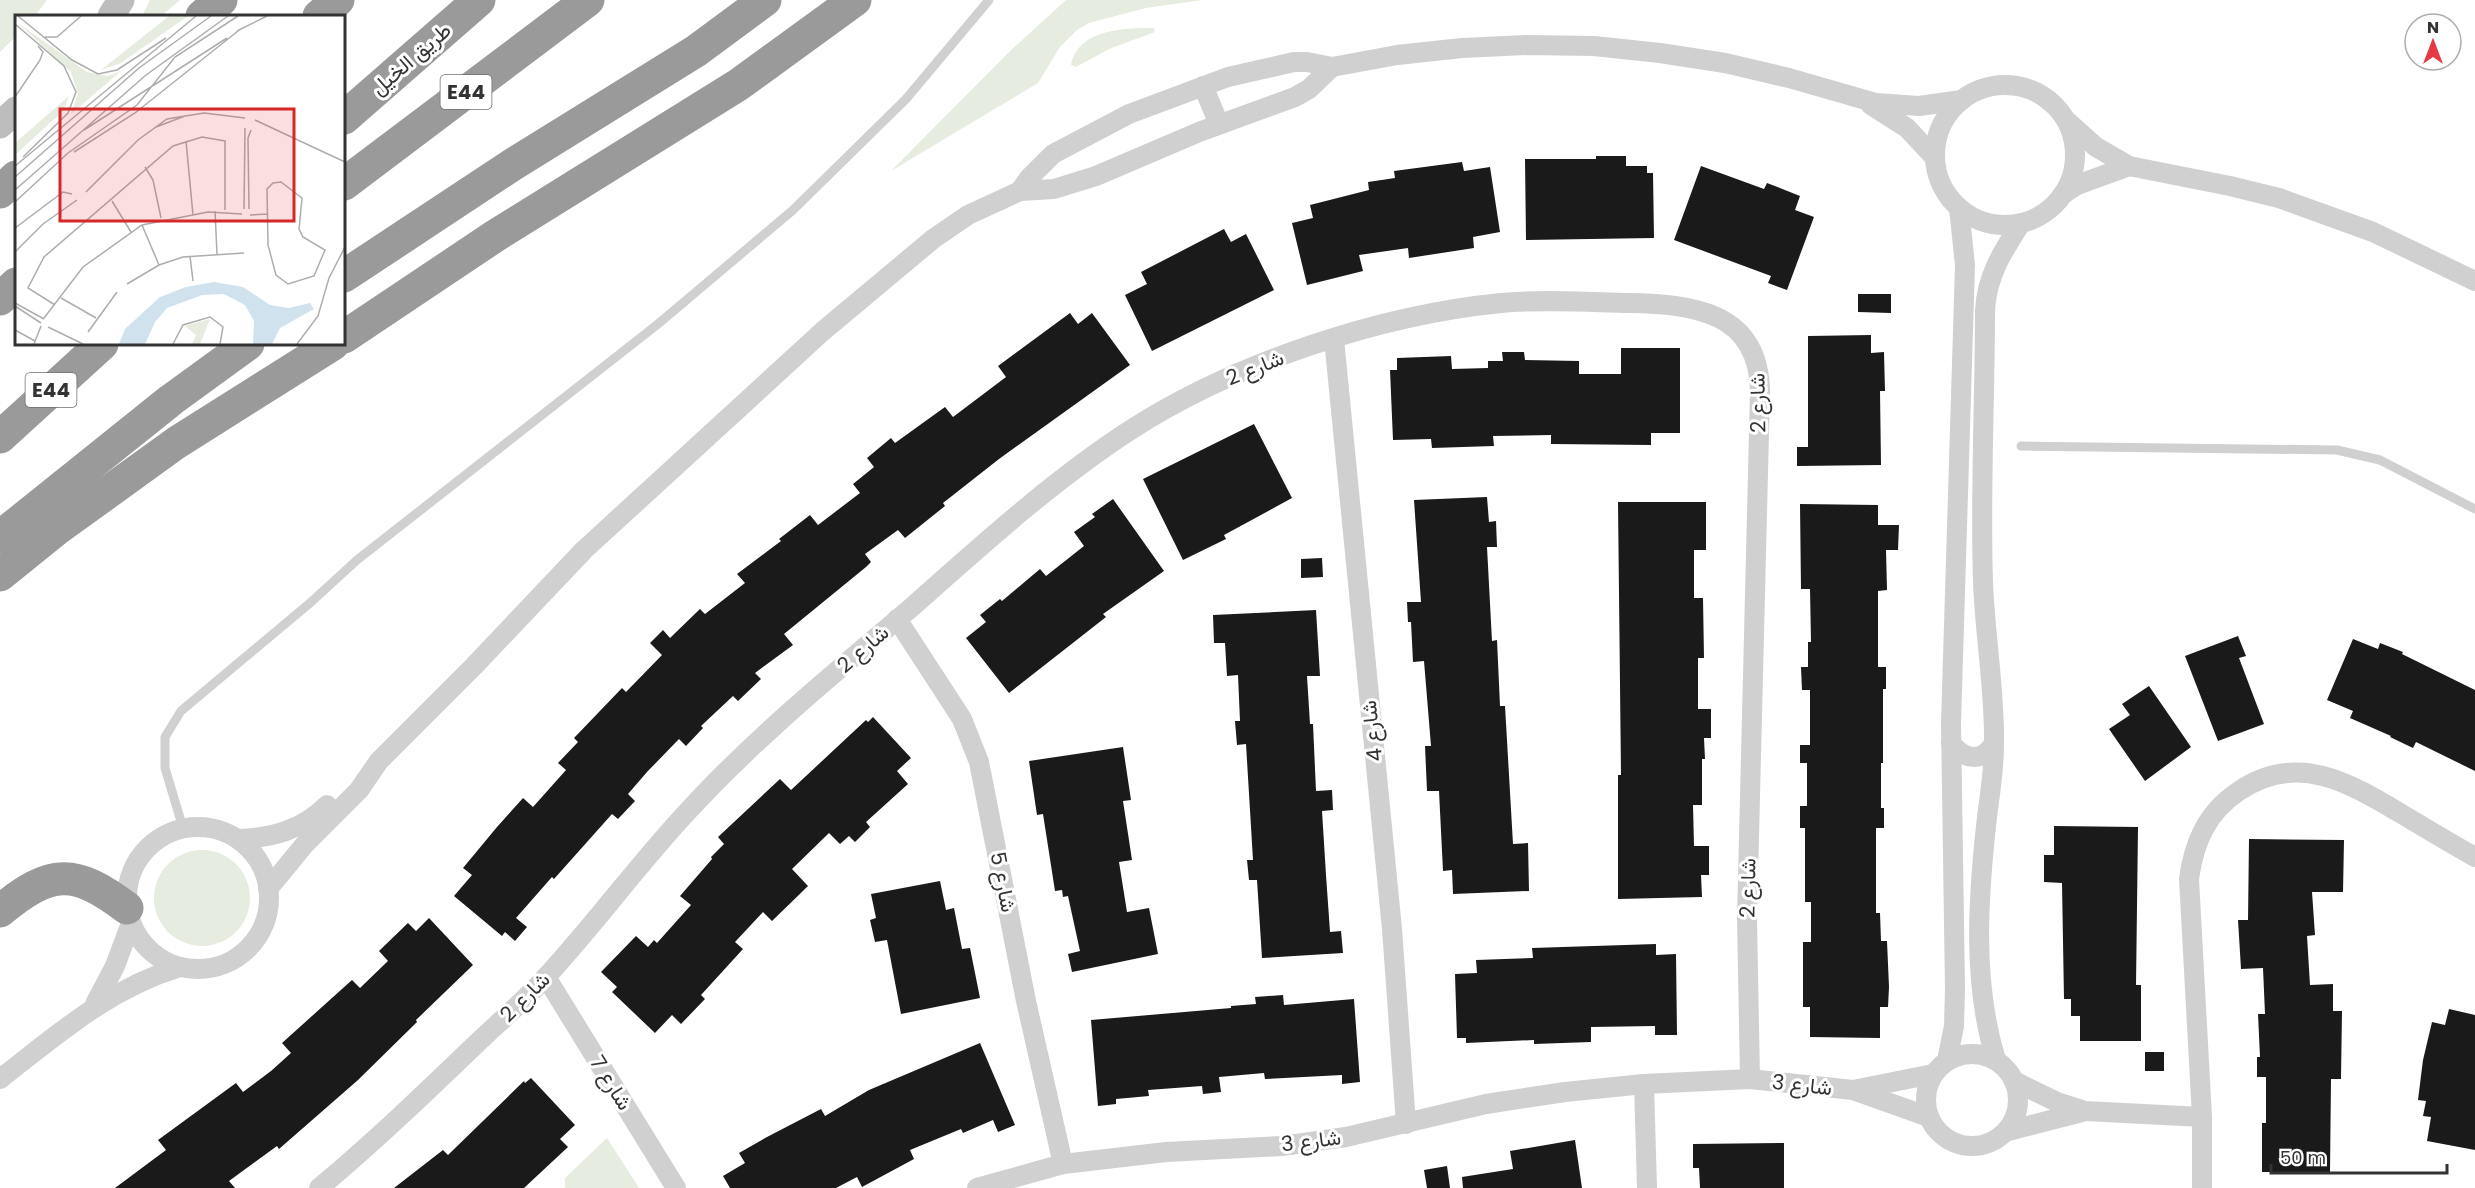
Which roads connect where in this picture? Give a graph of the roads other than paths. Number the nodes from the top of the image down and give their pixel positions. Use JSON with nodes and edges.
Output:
{"nodes":[{"id":1,"x":121,"y":0,"type":"edge"},
{"id":2,"x":221,"y":0,"type":"edge"},
{"id":3,"x":338,"y":0,"type":"edge"},
{"id":4,"x":479,"y":0,"type":"edge"},
{"id":5,"x":588,"y":0,"type":"edge"},
{"id":6,"x":765,"y":0,"type":"edge"},
{"id":7,"x":855,"y":0,"type":"edge"},
{"id":8,"x":988,"y":0,"type":"edge"},
{"id":9,"x":112,"y":15,"type":"edge"},
{"id":10,"x":203,"y":15,"type":"edge"},
{"id":11,"x":320,"y":15,"type":"edge"},
{"id":12,"x":1332,"y":67,"type":"junction"},
{"id":13,"x":1203,"y":86,"type":"junction"},
{"id":14,"x":1854,"y":98,"type":"junction"},
{"id":15,"x":1962,"y":100,"type":"junction"},
{"id":16,"x":15,"y":111,"type":"edge"},
{"id":17,"x":345,"y":117,"type":"edge"},
{"id":18,"x":2067,"y":121,"type":"junction"},
{"id":19,"x":1219,"y":124,"type":"junction"},
{"id":20,"x":0,"y":125,"type":"edge"},
{"id":21,"x":1935,"y":158,"type":"junction"},
{"id":22,"x":2129,"y":166,"type":"junction"},
{"id":23,"x":15,"y":178,"type":"edge"},
{"id":24,"x":345,"y":183,"type":"edge"},
{"id":25,"x":1020,"y":191,"type":"junction"},
{"id":26,"x":0,"y":192,"type":"edge"},
{"id":27,"x":2062,"y":195,"type":"junction"},
{"id":28,"x":1959,"y":207,"type":"junction"},
{"id":29,"x":2021,"y":223,"type":"junction"},
{"id":30,"x":345,"y":275,"type":"edge"},
{"id":31,"x":2475,"y":280,"type":"edge"},
{"id":32,"x":15,"y":285,"type":"edge"},
{"id":33,"x":0,"y":298,"type":"edge"},
{"id":34,"x":345,"y":336,"type":"edge"},
{"id":35,"x":1334,"y":339,"type":"junction"},
{"id":36,"x":101,"y":345,"type":"edge"},
{"id":37,"x":247,"y":345,"type":"edge"},
{"id":38,"x":331,"y":345,"type":"edge"},
{"id":39,"x":0,"y":437,"type":"edge"},
{"id":40,"x":2021,"y":446,"type":"dead end"},
{"id":41,"x":2475,"y":509,"type":"edge"},
{"id":42,"x":0,"y":537,"type":"edge"},
{"id":43,"x":0,"y":575,"type":"edge"},
{"id":44,"x":897,"y":619,"type":"junction"},
{"id":45,"x":1951,"y":743,"type":"junction"},
{"id":46,"x":1994,"y":743,"type":"junction"},
{"id":47,"x":379,"y":761,"type":"junction"},
{"id":48,"x":183,"y":828,"type":"junction"},
{"id":49,"x":238,"y":839,"type":"junction"},
{"id":50,"x":2475,"y":857,"type":"edge"},
{"id":51,"x":268,"y":889,"type":"junction"},
{"id":52,"x":0,"y":911,"type":"edge"},
{"id":53,"x":129,"y":916,"type":"junction"},
{"id":54,"x":180,"y":967,"type":"junction"},
{"id":55,"x":546,"y":977,"type":"junction"},
{"id":56,"x":94,"y":1006,"type":"junction"},
{"id":57,"x":1996,"y":1060,"type":"junction"},
{"id":58,"x":1940,"y":1068,"type":"junction"},
{"id":59,"x":0,"y":1079,"type":"edge"},
{"id":60,"x":1750,"y":1079,"type":"junction"},
{"id":61,"x":2016,"y":1082,"type":"junction"},
{"id":62,"x":1644,"y":1083,"type":"junction"},
{"id":63,"x":1853,"y":1090,"type":"junction"},
{"id":64,"x":2085,"y":1111,"type":"junction"},
{"id":65,"x":1929,"y":1117,"type":"junction"},
{"id":66,"x":2202,"y":1117,"type":"junction"},
{"id":67,"x":1406,"y":1124,"type":"junction"},
{"id":68,"x":2008,"y":1131,"type":"junction"},
{"id":69,"x":1063,"y":1164,"type":"junction"},
{"id":70,"x":319,"y":1188,"type":"edge"},
{"id":71,"x":676,"y":1188,"type":"edge"},
{"id":72,"x":977,"y":1188,"type":"edge"},
{"id":73,"x":1647,"y":1188,"type":"edge"},
{"id":74,"x":2202,"y":1188,"type":"edge"}],
"edges":[{"from":1,"to":9,"type":"street"},
{"from":2,"to":10,"type":"highway"},
{"from":3,"to":11,"type":"highway"},
{"from":4,"to":17,"type":"highway","name":"طريق الخيل"},
{"from":5,"to":24,"type":"highway","number":"E44"},
{"from":6,"to":30,"type":"highway"},
{"from":7,"to":34,"type":"highway"},
{"from":8,"to":48,"type":"lane"},
{"from":12,"to":13,"type":"street"},
{"from":12,"to":14,"type":"street"},
{"from":12,"to":19,"type":"street"},
{"from":13,"to":19,"type":"street"},
{"from":13,"to":25,"type":"street"},
{"from":14,"to":15,"type":"street"},
{"from":14,"to":21,"type":"street"},
{"from":15,"to":18,"type":"street"},
{"from":15,"to":21,"type":"street"},
{"from":16,"to":20,"type":"street"},
{"from":18,"to":22,"type":"street"},
{"from":18,"to":27,"type":"street"},
{"from":19,"to":25,"type":"street"},
{"from":21,"to":28,"type":"street"},
{"from":22,"to":27,"type":"street"},
{"from":22,"to":31,"type":"street"},
{"from":23,"to":26,"type":"highway"},
{"from":25,"to":47,"type":"street"},
{"from":27,"to":29,"type":"street"},
{"from":28,"to":29,"type":"street"},
{"from":28,"to":45,"type":"street"},
{"from":29,"to":46,"type":"street"},
{"from":32,"to":33,"type":"highway"},
{"from":35,"to":44,"type":"street","name":"شارع 2"},
{"from":35,"to":60,"type":"street","name":"شارع 2"},
{"from":35,"to":67,"type":"street","name":"شارع 4"},
{"from":36,"to":39,"type":"highway","number":"E44"},
{"from":37,"to":42,"type":"highway"},
{"from":38,"to":43,"type":"highway"},
{"from":40,"to":41,"type":"lane"},
{"from":44,"to":55,"type":"street","name":"شارع 2"},
{"from":44,"to":69,"type":"street","name":"شارع 5"},
{"from":45,"to":46,"type":"street"},
{"from":45,"to":58,"type":"street"},
{"from":46,"to":57,"type":"street"},
{"from":47,"to":49,"type":"street"},
{"from":47,"to":51,"type":"street"},
{"from":48,"to":49,"type":"street"},
{"from":48,"to":53,"type":"street"},
{"from":49,"to":51,"type":"street"},
{"from":50,"to":66,"type":"street"},
{"from":51,"to":54,"type":"street"},
{"from":52,"to":53,"type":"highway"},
{"from":53,"to":54,"type":"street"},
{"from":53,"to":56,"type":"street"},
{"from":54,"to":56,"type":"street"},
{"from":55,"to":70,"type":"street","name":"شارع 2"},
{"from":55,"to":71,"type":"street","name":"شارع 7"},
{"from":56,"to":59,"type":"street"},
{"from":57,"to":58,"type":"street"},
{"from":57,"to":61,"type":"street"},
{"from":58,"to":63,"type":"street"},
{"from":58,"to":65,"type":"street"},
{"from":60,"to":62,"type":"street","name":"شارع 3"},
{"from":60,"to":63,"type":"street","name":"شارع 3"},
{"from":61,"to":64,"type":"street"},
{"from":61,"to":68,"type":"street"},
{"from":62,"to":67,"type":"street","name":"شارع 3"},
{"from":62,"to":73,"type":"street"},
{"from":63,"to":65,"type":"street"},
{"from":64,"to":66,"type":"street"},
{"from":64,"to":68,"type":"street"},
{"from":65,"to":68,"type":"street"},
{"from":66,"to":74,"type":"street"},
{"from":67,"to":69,"type":"street","name":"شارع 3"},
{"from":69,"to":72,"type":"street","name":"شارع 3"}]}
